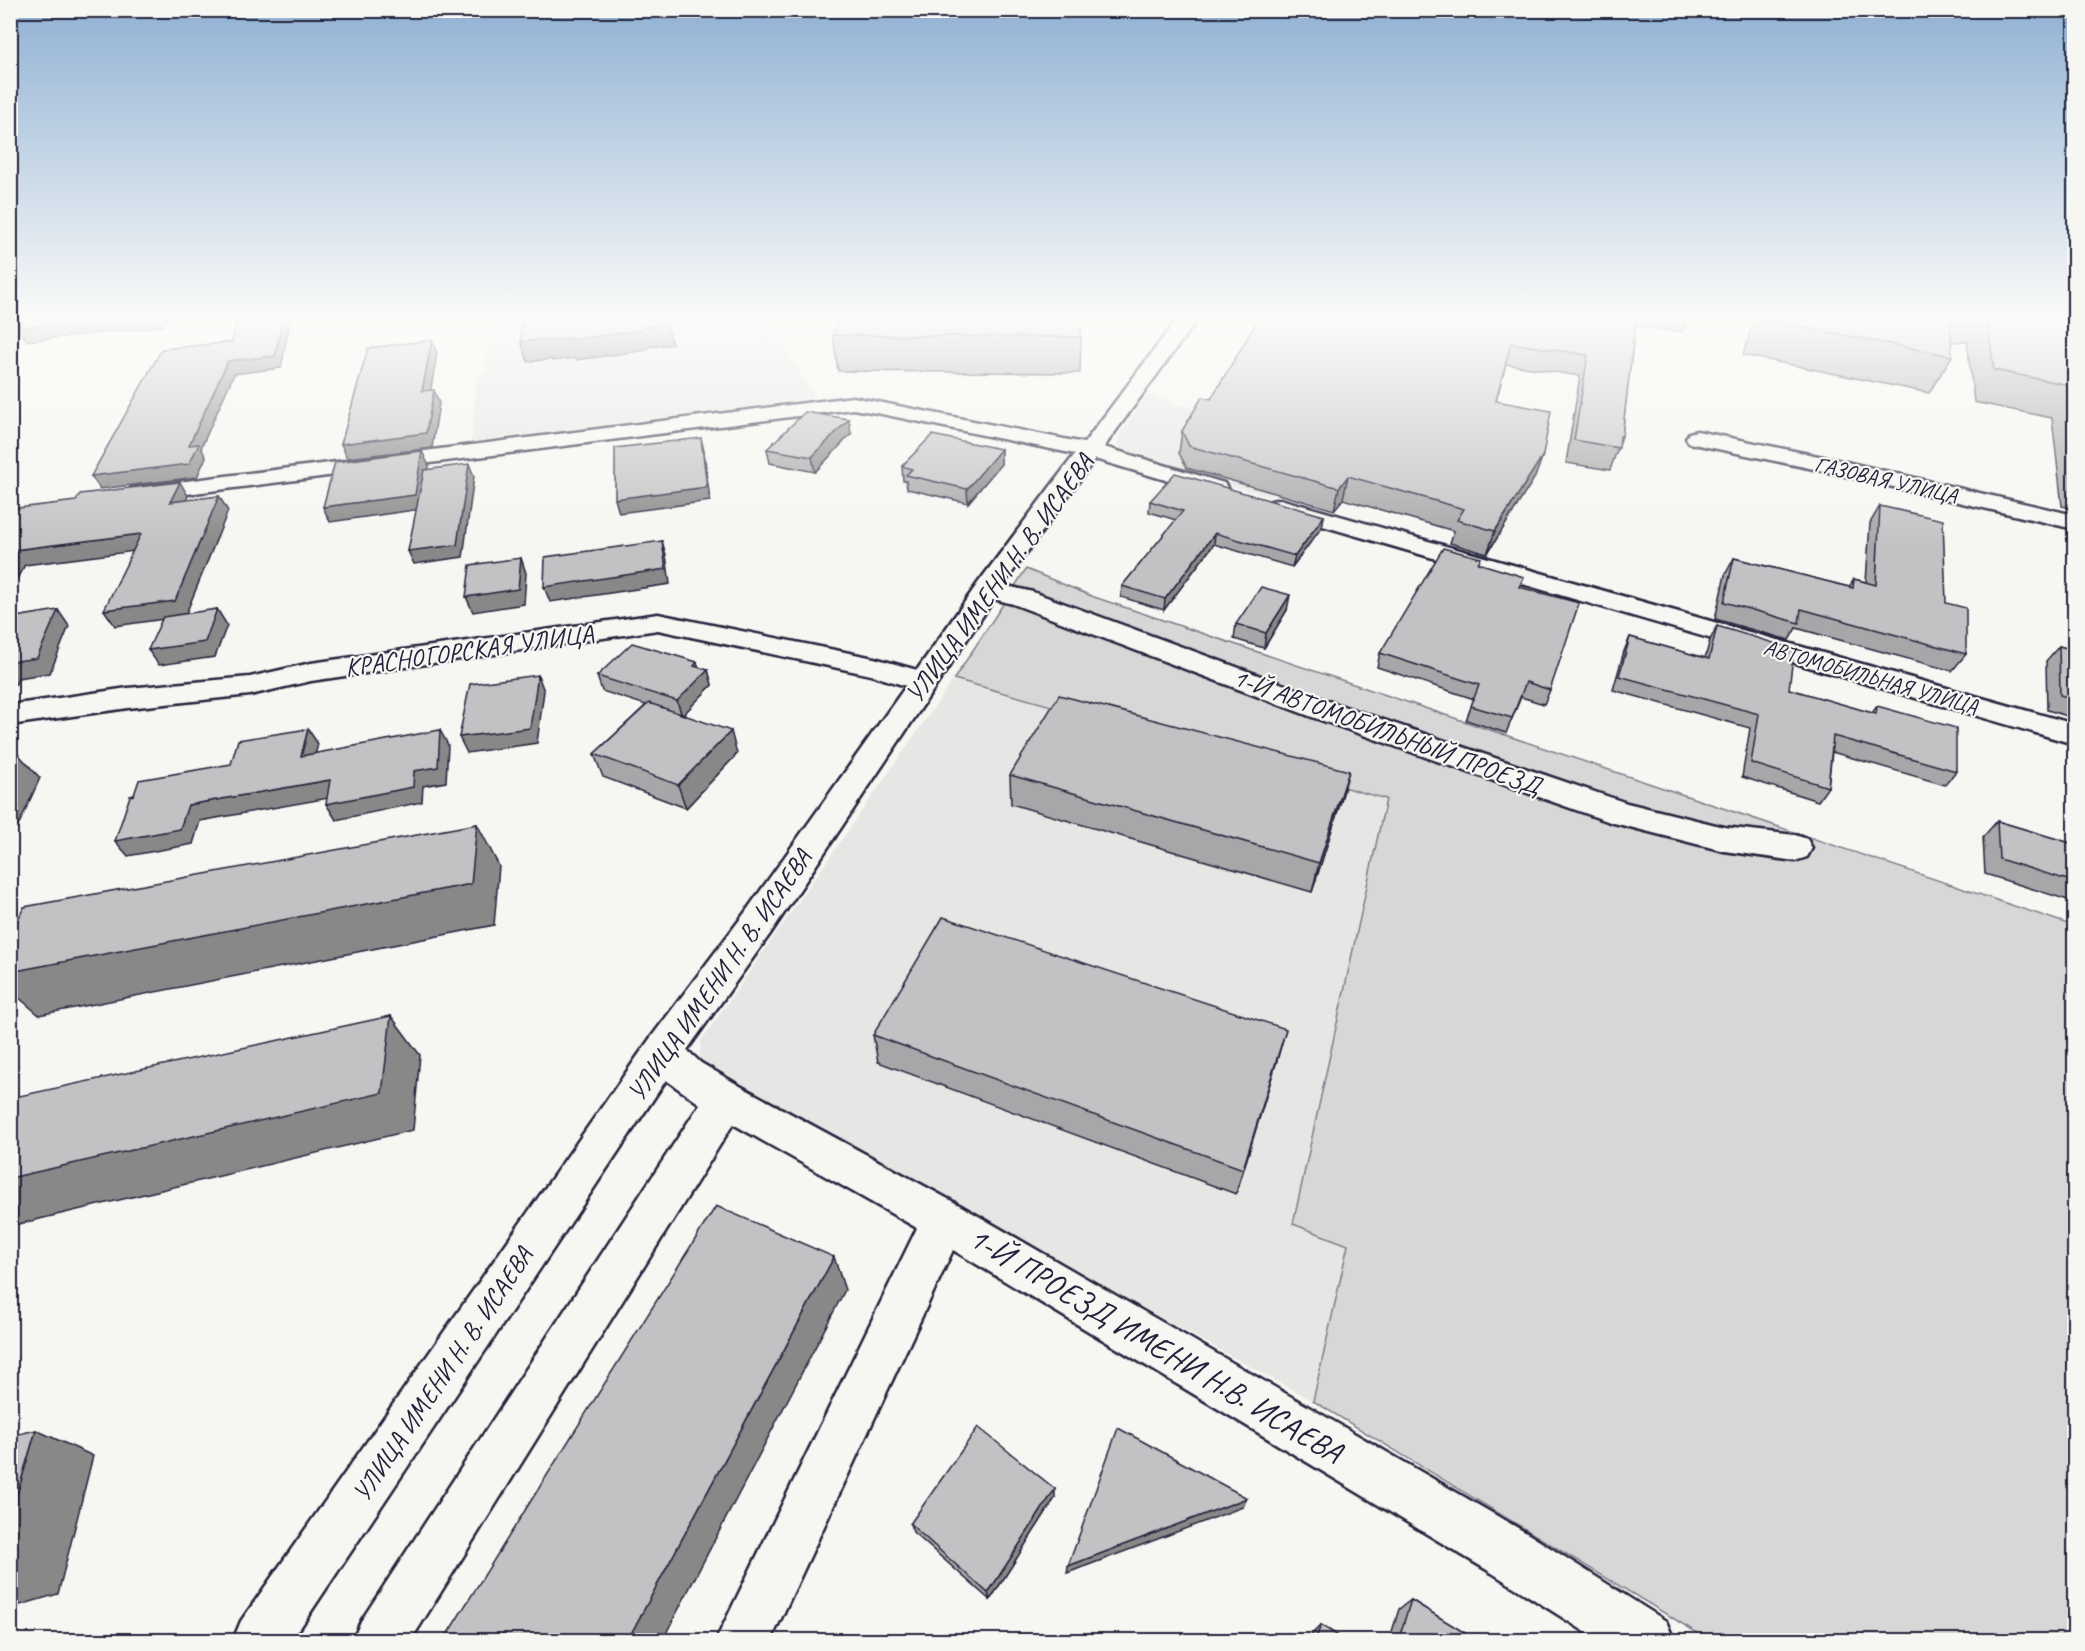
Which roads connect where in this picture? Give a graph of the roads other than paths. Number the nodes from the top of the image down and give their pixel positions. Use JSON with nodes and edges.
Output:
{"nodes":[{"id":1,"x":1133,"y":394,"type":"edge"},
{"id":2,"x":1697,"y":438,"type":"dead end"},
{"id":3,"x":1091,"y":451,"type":"junction"},
{"id":4,"x":117,"y":496,"type":"edge"},
{"id":5,"x":2074,"y":522,"type":"edge"},
{"id":6,"x":987,"y":589,"type":"junction"},
{"id":7,"x":923,"y":681,"type":"junction"},
{"id":8,"x":10,"y":715,"type":"edge"},
{"id":9,"x":2074,"y":734,"type":"edge"},
{"id":10,"x":1794,"y":848,"type":"dead end"},
{"id":11,"x":663,"y":1052,"type":"junction"},
{"id":12,"x":726,"y":1099,"type":"junction"},
{"id":13,"x":946,"y":1221,"type":"junction"},
{"id":14,"x":260,"y":1641,"type":"edge"},
{"id":15,"x":380,"y":1641,"type":"edge"},
{"id":16,"x":743,"y":1641,"type":"edge"},
{"id":17,"x":1647,"y":1641,"type":"edge"}],
"edges":[{"from":1,"to":3,"type":"street","name":"УЛИЦА ИМЕНИ Н. В. ИСАЕВА"},
{"from":2,"to":5,"type":"street","name":"ГАЗОВАЯ УЛИЦА"},
{"from":3,"to":4,"type":"street","name":"АВТОМОБИЛЬНАЯ УЛИЦА"},
{"from":3,"to":6,"type":"street","name":"УЛИЦА ИМЕНИ Н. В. ИСАЕВА"},
{"from":3,"to":9,"type":"street","name":"АВТОМОБИЛЬНАЯ УЛИЦА"},
{"from":6,"to":7,"type":"street","name":"УЛИЦА ИМЕНИ Н. В. ИСАЕВА"},
{"from":6,"to":10,"type":"street","name":"1-Й АВТОМОБИЛЬНЫЙ ПРОЕЗД"},
{"from":7,"to":8,"type":"street","name":"КРАСНОГОРСКАЯ УЛИЦА"},
{"from":7,"to":11,"type":"street","name":"УЛИЦА ИМЕНИ Н. В. ИСАЕВА"},
{"from":11,"to":12,"type":"street","name":"1-Й ПРОЕЗД ИМЕНИ Н.В. ИСАЕВА"},
{"from":11,"to":14,"type":"street","name":"УЛИЦА ИМЕНИ Н. В. ИСАЕВА"},
{"from":12,"to":13,"type":"street","name":"1-Й ПРОЕЗД ИМЕНИ Н.В. ИСАЕВА"},
{"from":12,"to":15,"type":"street"},
{"from":13,"to":16,"type":"street"},
{"from":13,"to":17,"type":"street","name":"1-Й ПРОЕЗД ИМЕНИ Н.В. ИСАЕВА"}]}
